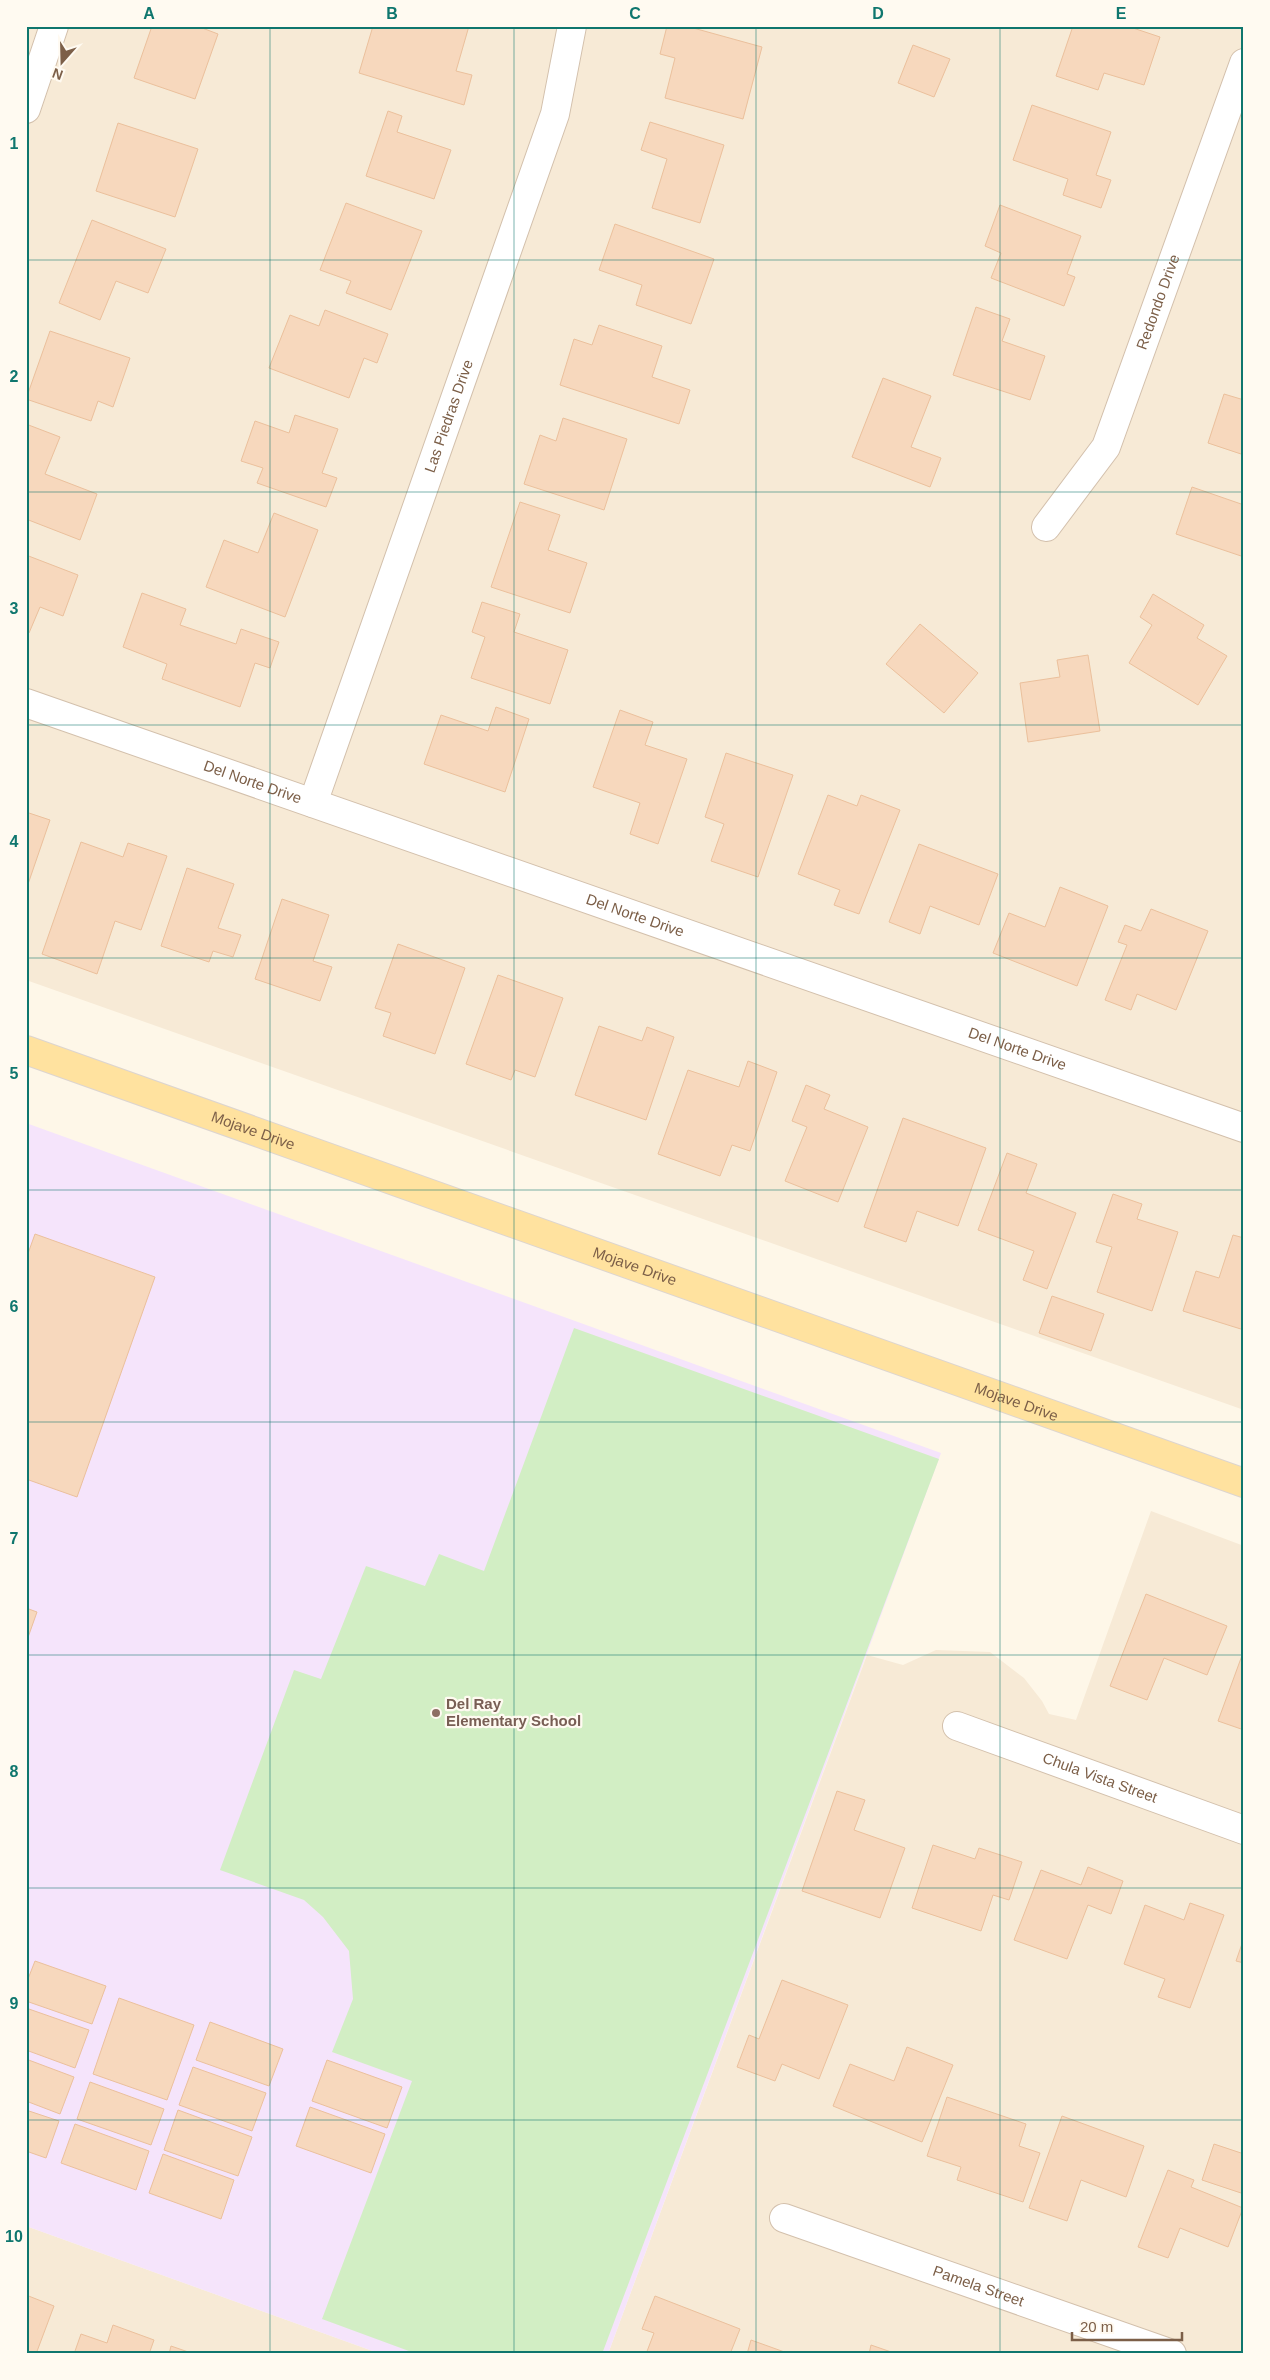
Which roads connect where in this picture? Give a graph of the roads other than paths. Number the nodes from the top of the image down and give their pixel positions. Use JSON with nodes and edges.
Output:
{"nodes":[{"id":1,"x":54,"y":26,"type":"edge"},
{"id":2,"x":572,"y":26,"type":"edge"},
{"id":3,"x":1244,"y":63,"type":"edge"},
{"id":4,"x":26,"y":109,"type":"edge"},
{"id":5,"x":1046,"y":527,"type":"dead end"},
{"id":6,"x":26,"y":703,"type":"edge"},
{"id":7,"x":313,"y":803,"type":"junction"},
{"id":8,"x":26,"y":1050,"type":"edge"},
{"id":9,"x":1244,"y":1128,"type":"edge"},
{"id":10,"x":1244,"y":1483,"type":"edge"},
{"id":11,"x":957,"y":1726,"type":"dead end"},
{"id":12,"x":1244,"y":1830,"type":"edge"},
{"id":13,"x":784,"y":2218,"type":"dead end"},
{"id":14,"x":1172,"y":2354,"type":"edge"}],
"edges":[{"from":1,"to":4,"type":"street"},
{"from":2,"to":7,"type":"street","name":"Las Piedras Drive"},
{"from":3,"to":5,"type":"street","name":"Redondo Drive"},
{"from":6,"to":7,"type":"street","name":"Del Norte Drive"},
{"from":7,"to":9,"type":"street","name":"Del Norte Drive"},
{"from":8,"to":10,"type":"main road","name":"Mojave Drive"},
{"from":11,"to":12,"type":"street","name":"Chula Vista Street"},
{"from":13,"to":14,"type":"street","name":"Pamela Street"}]}
